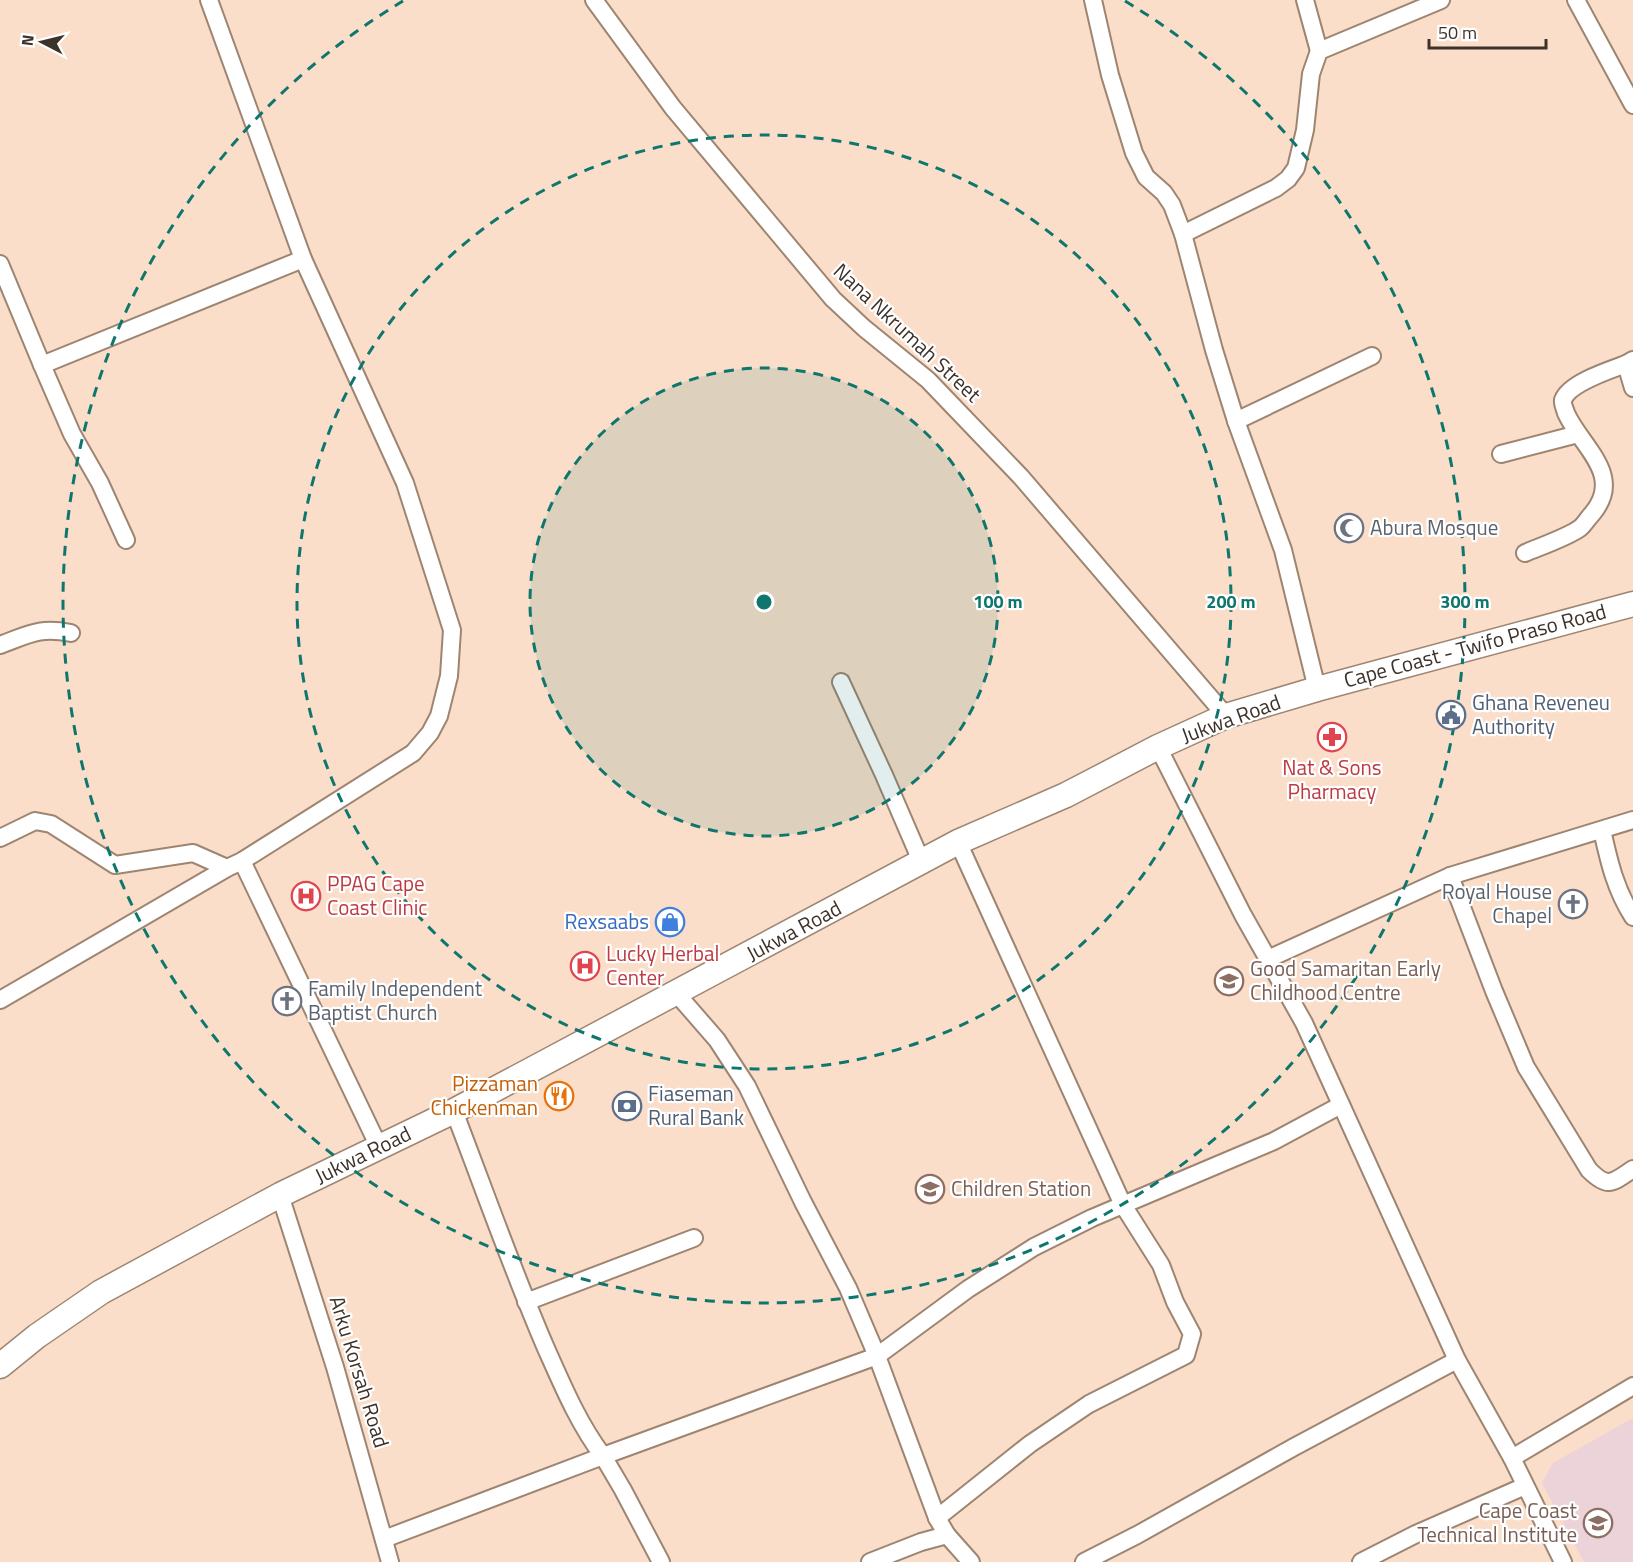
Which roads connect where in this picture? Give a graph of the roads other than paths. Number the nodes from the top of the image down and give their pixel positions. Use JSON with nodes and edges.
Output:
{"nodes":[{"id":1,"x":209,"y":0,"type":"edge"},
{"id":2,"x":594,"y":0,"type":"edge"},
{"id":3,"x":1093,"y":0,"type":"edge"},
{"id":4,"x":1305,"y":0,"type":"edge"},
{"id":5,"x":1442,"y":0,"type":"edge"},
{"id":6,"x":1576,"y":0,"type":"edge"},
{"id":7,"x":1319,"y":51,"type":"junction"},
{"id":8,"x":1633,"y":105,"type":"edge"},
{"id":9,"x":1183,"y":234,"type":"junction"},
{"id":10,"x":303,"y":259,"type":"junction"},
{"id":11,"x":0,"y":264,"type":"edge"},
{"id":12,"x":1371,"y":356,"type":"dead end"},
{"id":13,"x":1630,"y":362,"type":"edge"},
{"id":14,"x":42,"y":365,"type":"junction"},
{"id":15,"x":1633,"y":388,"type":"edge"},
{"id":16,"x":1236,"y":421,"type":"junction"},
{"id":17,"x":1578,"y":434,"type":"junction"},
{"id":18,"x":1501,"y":454,"type":"dead end"},
{"id":19,"x":126,"y":540,"type":"dead end"},
{"id":20,"x":1525,"y":553,"type":"dead end"},
{"id":21,"x":1633,"y":604,"type":"edge"},
{"id":22,"x":71,"y":633,"type":"dead end"},
{"id":23,"x":0,"y":645,"type":"edge"},
{"id":24,"x":841,"y":682,"type":"dead end"},
{"id":25,"x":1317,"y":688,"type":"junction"},
{"id":26,"x":1226,"y":716,"type":"junction"},
{"id":27,"x":1158,"y":747,"type":"junction"},
{"id":28,"x":1633,"y":820,"type":"edge"},
{"id":29,"x":1602,"y":830,"type":"junction"},
{"id":30,"x":0,"y":838,"type":"edge"},
{"id":31,"x":958,"y":842,"type":"junction"},
{"id":32,"x":922,"y":863,"type":"junction"},
{"id":33,"x":234,"y":865,"type":"junction"},
{"id":34,"x":1450,"y":876,"type":"junction"},
{"id":35,"x":1633,"y":917,"type":"edge"},
{"id":36,"x":1268,"y":959,"type":"junction"},
{"id":37,"x":677,"y":994,"type":"junction"},
{"id":38,"x":0,"y":1000,"type":"edge"},
{"id":39,"x":1341,"y":1105,"type":"junction"},
{"id":40,"x":454,"y":1111,"type":"junction"},
{"id":41,"x":379,"y":1147,"type":"junction"},
{"id":42,"x":1633,"y":1169,"type":"edge"},
{"id":43,"x":280,"y":1195,"type":"junction"},
{"id":44,"x":1123,"y":1205,"type":"junction"},
{"id":45,"x":694,"y":1238,"type":"dead end"},
{"id":46,"x":526,"y":1302,"type":"junction"},
{"id":47,"x":877,"y":1356,"type":"junction"},
{"id":48,"x":1457,"y":1360,"type":"junction"},
{"id":49,"x":0,"y":1366,"type":"edge"},
{"id":50,"x":1633,"y":1386,"type":"edge"},
{"id":51,"x":603,"y":1456,"type":"junction"},
{"id":52,"x":1512,"y":1458,"type":"junction"},
{"id":53,"x":1525,"y":1486,"type":"junction"},
{"id":54,"x":938,"y":1518,"type":"junction"},
{"id":55,"x":946,"y":1535,"type":"junction"},
{"id":56,"x":384,"y":1539,"type":"junction"},
{"id":57,"x":390,"y":1562,"type":"edge"},
{"id":58,"x":661,"y":1562,"type":"edge"},
{"id":59,"x":870,"y":1562,"type":"edge"},
{"id":60,"x":971,"y":1562,"type":"edge"},
{"id":61,"x":1084,"y":1562,"type":"edge"},
{"id":62,"x":1361,"y":1562,"type":"edge"},
{"id":63,"x":1563,"y":1562,"type":"edge"}],
"edges":[{"from":1,"to":10,"type":"street"},
{"from":2,"to":26,"type":"street","name":"Nana Nkrumah Street"},
{"from":3,"to":9,"type":"street"},
{"from":4,"to":7,"type":"street"},
{"from":5,"to":7,"type":"street"},
{"from":6,"to":8,"type":"street"},
{"from":7,"to":9,"type":"street"},
{"from":9,"to":16,"type":"street"},
{"from":10,"to":14,"type":"street"},
{"from":10,"to":33,"type":"street"},
{"from":11,"to":14,"type":"street"},
{"from":12,"to":16,"type":"street"},
{"from":13,"to":15,"type":"street"},
{"from":13,"to":17,"type":"street"},
{"from":14,"to":19,"type":"street"},
{"from":16,"to":25,"type":"street"},
{"from":17,"to":18,"type":"street"},
{"from":17,"to":20,"type":"street"},
{"from":21,"to":25,"type":"main road","name":"Cape Coast - Twifo Praso Road"},
{"from":22,"to":23,"type":"street"},
{"from":24,"to":32,"type":"street"},
{"from":25,"to":26,"type":"main road","name":"Jukwa Road"},
{"from":26,"to":27,"type":"main road","name":"Jukwa Road"},
{"from":27,"to":31,"type":"main road","name":"Jukwa Road"},
{"from":27,"to":36,"type":"street"},
{"from":28,"to":29,"type":"street"},
{"from":29,"to":34,"type":"street"},
{"from":29,"to":35,"type":"street"},
{"from":30,"to":33,"type":"street"},
{"from":31,"to":32,"type":"main road","name":"Jukwa Road"},
{"from":31,"to":44,"type":"street"},
{"from":32,"to":37,"type":"main road","name":"Jukwa Road"},
{"from":33,"to":38,"type":"street"},
{"from":33,"to":41,"type":"street"},
{"from":34,"to":36,"type":"street"},
{"from":34,"to":42,"type":"street"},
{"from":36,"to":39,"type":"street"},
{"from":37,"to":40,"type":"main road","name":"Jukwa Road"},
{"from":37,"to":47,"type":"street"},
{"from":39,"to":44,"type":"street"},
{"from":39,"to":48,"type":"street"},
{"from":40,"to":41,"type":"main road","name":"Jukwa Road"},
{"from":40,"to":46,"type":"street"},
{"from":41,"to":43,"type":"main road","name":"Jukwa Road"},
{"from":43,"to":49,"type":"main road"},
{"from":43,"to":56,"type":"street","name":"Arku Korsah Road"},
{"from":44,"to":47,"type":"street"},
{"from":44,"to":54,"type":"street"},
{"from":45,"to":46,"type":"street"},
{"from":46,"to":51,"type":"street"},
{"from":47,"to":51,"type":"street"},
{"from":47,"to":54,"type":"street"},
{"from":48,"to":52,"type":"street"},
{"from":48,"to":61,"type":"street"},
{"from":50,"to":52,"type":"street"},
{"from":51,"to":56,"type":"street"},
{"from":51,"to":58,"type":"street"},
{"from":52,"to":53,"type":"street"},
{"from":53,"to":62,"type":"street"},
{"from":53,"to":63,"type":"street"},
{"from":54,"to":55,"type":"street"},
{"from":55,"to":59,"type":"street"},
{"from":55,"to":60,"type":"street"},
{"from":56,"to":57,"type":"street","name":"Arku Korsah Road"}]}
